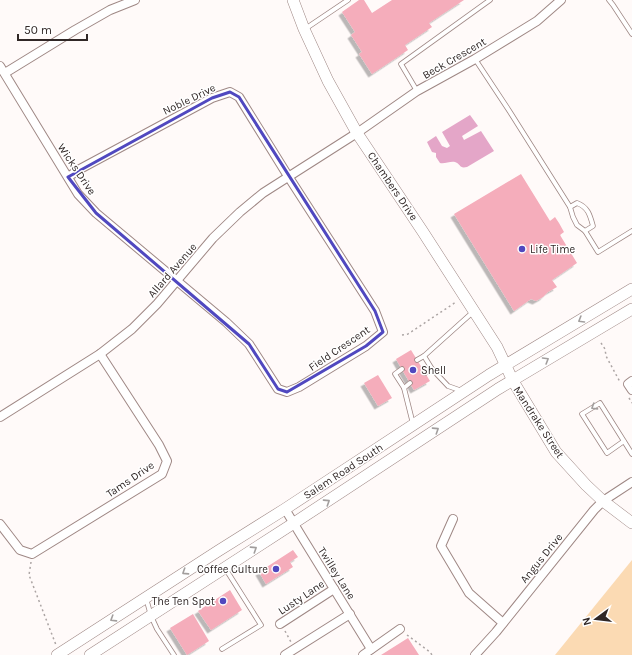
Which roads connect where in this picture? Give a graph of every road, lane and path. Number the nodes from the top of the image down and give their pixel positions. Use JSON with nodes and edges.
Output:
{"nodes":[{"id":1,"x":135,"y":0,"type":"edge"},
{"id":2,"x":293,"y":0,"type":"edge"},
{"id":3,"x":348,"y":0,"type":"edge"},
{"id":4,"x":490,"y":0,"type":"edge"},
{"id":5,"x":561,"y":0,"type":"edge"},
{"id":6,"x":609,"y":0,"type":"edge"},
{"id":7,"x":554,"y":3,"type":"edge"},
{"id":8,"x":304,"y":29,"type":"junction"},
{"id":9,"x":632,"y":34,"type":"edge"},
{"id":10,"x":475,"y":60,"type":"junction"},
{"id":11,"x":0,"y":66,"type":"edge"},
{"id":12,"x":5,"y":73,"type":"junction"},
{"id":13,"x":417,"y":91,"type":"junction"},
{"id":14,"x":357,"y":133,"type":"junction"},
{"id":15,"x":288,"y":176,"type":"junction"},
{"id":16,"x":68,"y":177,"type":"junction"},
{"id":17,"x":570,"y":207,"type":"junction"},
{"id":18,"x":585,"y":231,"type":"junction"},
{"id":19,"x":632,"y":231,"type":"edge"},
{"id":20,"x":177,"y":280,"type":"junction"},
{"id":21,"x":632,"y":290,"type":"edge"},
{"id":22,"x":465,"y":297,"type":"junction"},
{"id":23,"x":632,"y":309,"type":"edge"},
{"id":24,"x":474,"y":311,"type":"junction"},
{"id":25,"x":402,"y":335,"type":"dead end"},
{"id":26,"x":601,"y":343,"type":"dead end"},
{"id":27,"x":100,"y":354,"type":"junction"},
{"id":28,"x":424,"y":356,"type":"junction"},
{"id":29,"x":417,"y":360,"type":"dead end"},
{"id":30,"x":505,"y":366,"type":"junction"},
{"id":31,"x":432,"y":368,"type":"junction"},
{"id":32,"x":402,"y":369,"type":"dead end"},
{"id":33,"x":425,"y":373,"type":"dead end"},
{"id":34,"x":513,"y":381,"type":"junction"},
{"id":35,"x":632,"y":381,"type":"edge"},
{"id":36,"x":410,"y":383,"type":"dead end"},
{"id":37,"x":620,"y":383,"type":"dead end"},
{"id":38,"x":404,"y":388,"type":"junction"},
{"id":39,"x":464,"y":392,"type":"junction"},
{"id":40,"x":630,"y":394,"type":"edge"},
{"id":41,"x":632,"y":403,"type":"edge"},
{"id":42,"x":0,"y":417,"type":"edge"},
{"id":43,"x":413,"y":425,"type":"junction"},
{"id":44,"x":624,"y":441,"type":"junction"},
{"id":45,"x":632,"y":454,"type":"edge"},
{"id":46,"x":632,"y":482,"type":"edge"},
{"id":47,"x":603,"y":501,"type":"junction"},
{"id":48,"x":285,"y":509,"type":"junction"},
{"id":49,"x":453,"y":519,"type":"dead end"},
{"id":50,"x":294,"y":523,"type":"junction"},
{"id":51,"x":632,"y":523,"type":"edge"},
{"id":52,"x":0,"y":524,"type":"edge"},
{"id":53,"x":32,"y":554,"type":"junction"},
{"id":54,"x":225,"y":568,"type":"junction"},
{"id":55,"x":334,"y":589,"type":"junction"},
{"id":56,"x":146,"y":598,"type":"junction"},
{"id":57,"x":350,"y":614,"type":"junction"},
{"id":58,"x":151,"y":616,"type":"junction"},
{"id":59,"x":502,"y":623,"type":"junction"},
{"id":60,"x":280,"y":624,"type":"joint"},
{"id":61,"x":400,"y":629,"type":"joint"},
{"id":62,"x":295,"y":648,"type":"junction"},
{"id":63,"x":222,"y":649,"type":"dead end"},
{"id":64,"x":371,"y":649,"type":"junction"},
{"id":65,"x":58,"y":654,"type":"edge"},
{"id":66,"x":90,"y":655,"type":"edge"},
{"id":67,"x":174,"y":655,"type":"edge"},
{"id":68,"x":285,"y":655,"type":"edge"},
{"id":69,"x":363,"y":655,"type":"edge"},
{"id":70,"x":432,"y":655,"type":"edge"},
{"id":71,"x":475,"y":655,"type":"edge"}],
"edges":[{"from":1,"to":12,"type":"street"},
{"from":2,"to":8,"type":"main road","name":"Chambers Drive"},
{"from":3,"to":8,"type":"lane"},
{"from":4,"to":13,"type":"lane"},
{"from":5,"to":7,"type":"street","name":"Beck Crescent"},
{"from":6,"to":9,"type":"lane"},
{"from":7,"to":10,"type":"street","name":"Beck Crescent"},
{"from":8,"to":14,"type":"main road","name":"Chambers Drive"},
{"from":10,"to":13,"type":"street","name":"Beck Crescent"},
{"from":10,"to":17,"type":"lane"},
{"from":11,"to":12,"type":"street","name":"Wicks Drive"},
{"from":12,"to":16,"type":"street","name":"Wicks Drive"},
{"from":13,"to":14,"type":"street","name":"Beck Crescent"},
{"from":14,"to":15,"type":"street","name":"Allard Avenue"},
{"from":14,"to":22,"type":"main road","name":"Chambers Drive"},
{"from":15,"to":16,"type":"street","name":"Noble Drive"},
{"from":15,"to":20,"type":"street","name":"Allard Avenue"},
{"from":15,"to":20,"type":"street","name":"Field Crescent"},
{"from":16,"to":20,"type":"street","name":"Wicks Drive"},
{"from":17,"to":18,"type":"lane"},
{"from":17,"to":18,"type":"lane"},
{"from":18,"to":19,"type":"lane"},
{"from":20,"to":27,"type":"street","name":"Allard Avenue"},
{"from":21,"to":30,"type":"main road","name":"Salem Road South","one_way":true},
{"from":22,"to":24,"type":"main road","name":"Chambers Drive"},
{"from":22,"to":25,"type":"path"},
{"from":34,"to":23,"type":"main road","name":"Salem Road South","one_way":true},
{"from":24,"to":28,"type":"lane"},
{"from":24,"to":30,"type":"main road","name":"Chambers Drive"},
{"from":26,"to":37,"type":"path"},
{"from":27,"to":42,"type":"street","name":"Allard Avenue"},
{"from":27,"to":53,"type":"street","name":"Tams Drive"},
{"from":28,"to":29,"type":"lane"},
{"from":28,"to":31,"type":"lane"},
{"from":30,"to":34,"type":"main road","name":"Mandrake Street"},
{"from":30,"to":39,"type":"main road","name":"Salem Road South"},
{"from":31,"to":33,"type":"lane"},
{"from":31,"to":39,"type":"lane"},
{"from":32,"to":38,"type":"lane"},
{"from":34,"to":47,"type":"main road","name":"Mandrake Street"},
{"from":50,"to":34,"type":"main road","name":"Salem Road South","one_way":true},
{"from":35,"to":40,"type":"street"},
{"from":36,"to":38,"type":"lane"},
{"from":38,"to":43,"type":"lane"},
{"from":39,"to":43,"type":"main road","name":"Salem Road South"},
{"from":40,"to":41,"type":"path"},
{"from":43,"to":48,"type":"main road","name":"Salem Road South"},
{"from":44,"to":44,"type":"lane","one_way":true},
{"from":44,"to":45,"type":"lane"},
{"from":46,"to":47,"type":"street","name":"Angus Drive"},
{"from":47,"to":51,"type":"main road","name":"Mandrake Street"},
{"from":47,"to":59,"type":"street","name":"Angus Drive"},
{"from":48,"to":50,"type":"street","name":"Twilley Lane"},
{"from":48,"to":56,"type":"main road","name":"Salem Road South","one_way":true},
{"from":49,"to":59,"type":"street"},
{"from":54,"to":50,"type":"main road","name":"Salem Road South","one_way":true},
{"from":50,"to":55,"type":"street","name":"Twilley Lane"},
{"from":52,"to":53,"type":"street"},
{"from":53,"to":65,"type":"path"},
{"from":54,"to":58,"type":"main road","name":"Salem Road South"},
{"from":54,"to":63,"type":"lane"},
{"from":55,"to":57,"type":"street","name":"Twilley Lane"},
{"from":55,"to":60,"type":"street","name":"Lusty Lane"},
{"from":56,"to":58,"type":"lane"},
{"from":56,"to":65,"type":"main road","name":"Salem Road South","one_way":true},
{"from":57,"to":62,"type":"street"},
{"from":57,"to":64,"type":"street","name":"Twilley Lane"},
{"from":58,"to":66,"type":"main road","name":"Salem Road South"},
{"from":58,"to":67,"type":"lane"},
{"from":59,"to":71,"type":"street","name":"Angus Drive"},
{"from":60,"to":62,"type":"path"},
{"from":61,"to":64,"type":"street"},
{"from":61,"to":70,"type":"path"},
{"from":62,"to":68,"type":"street"},
{"from":64,"to":69,"type":"street"}]}
